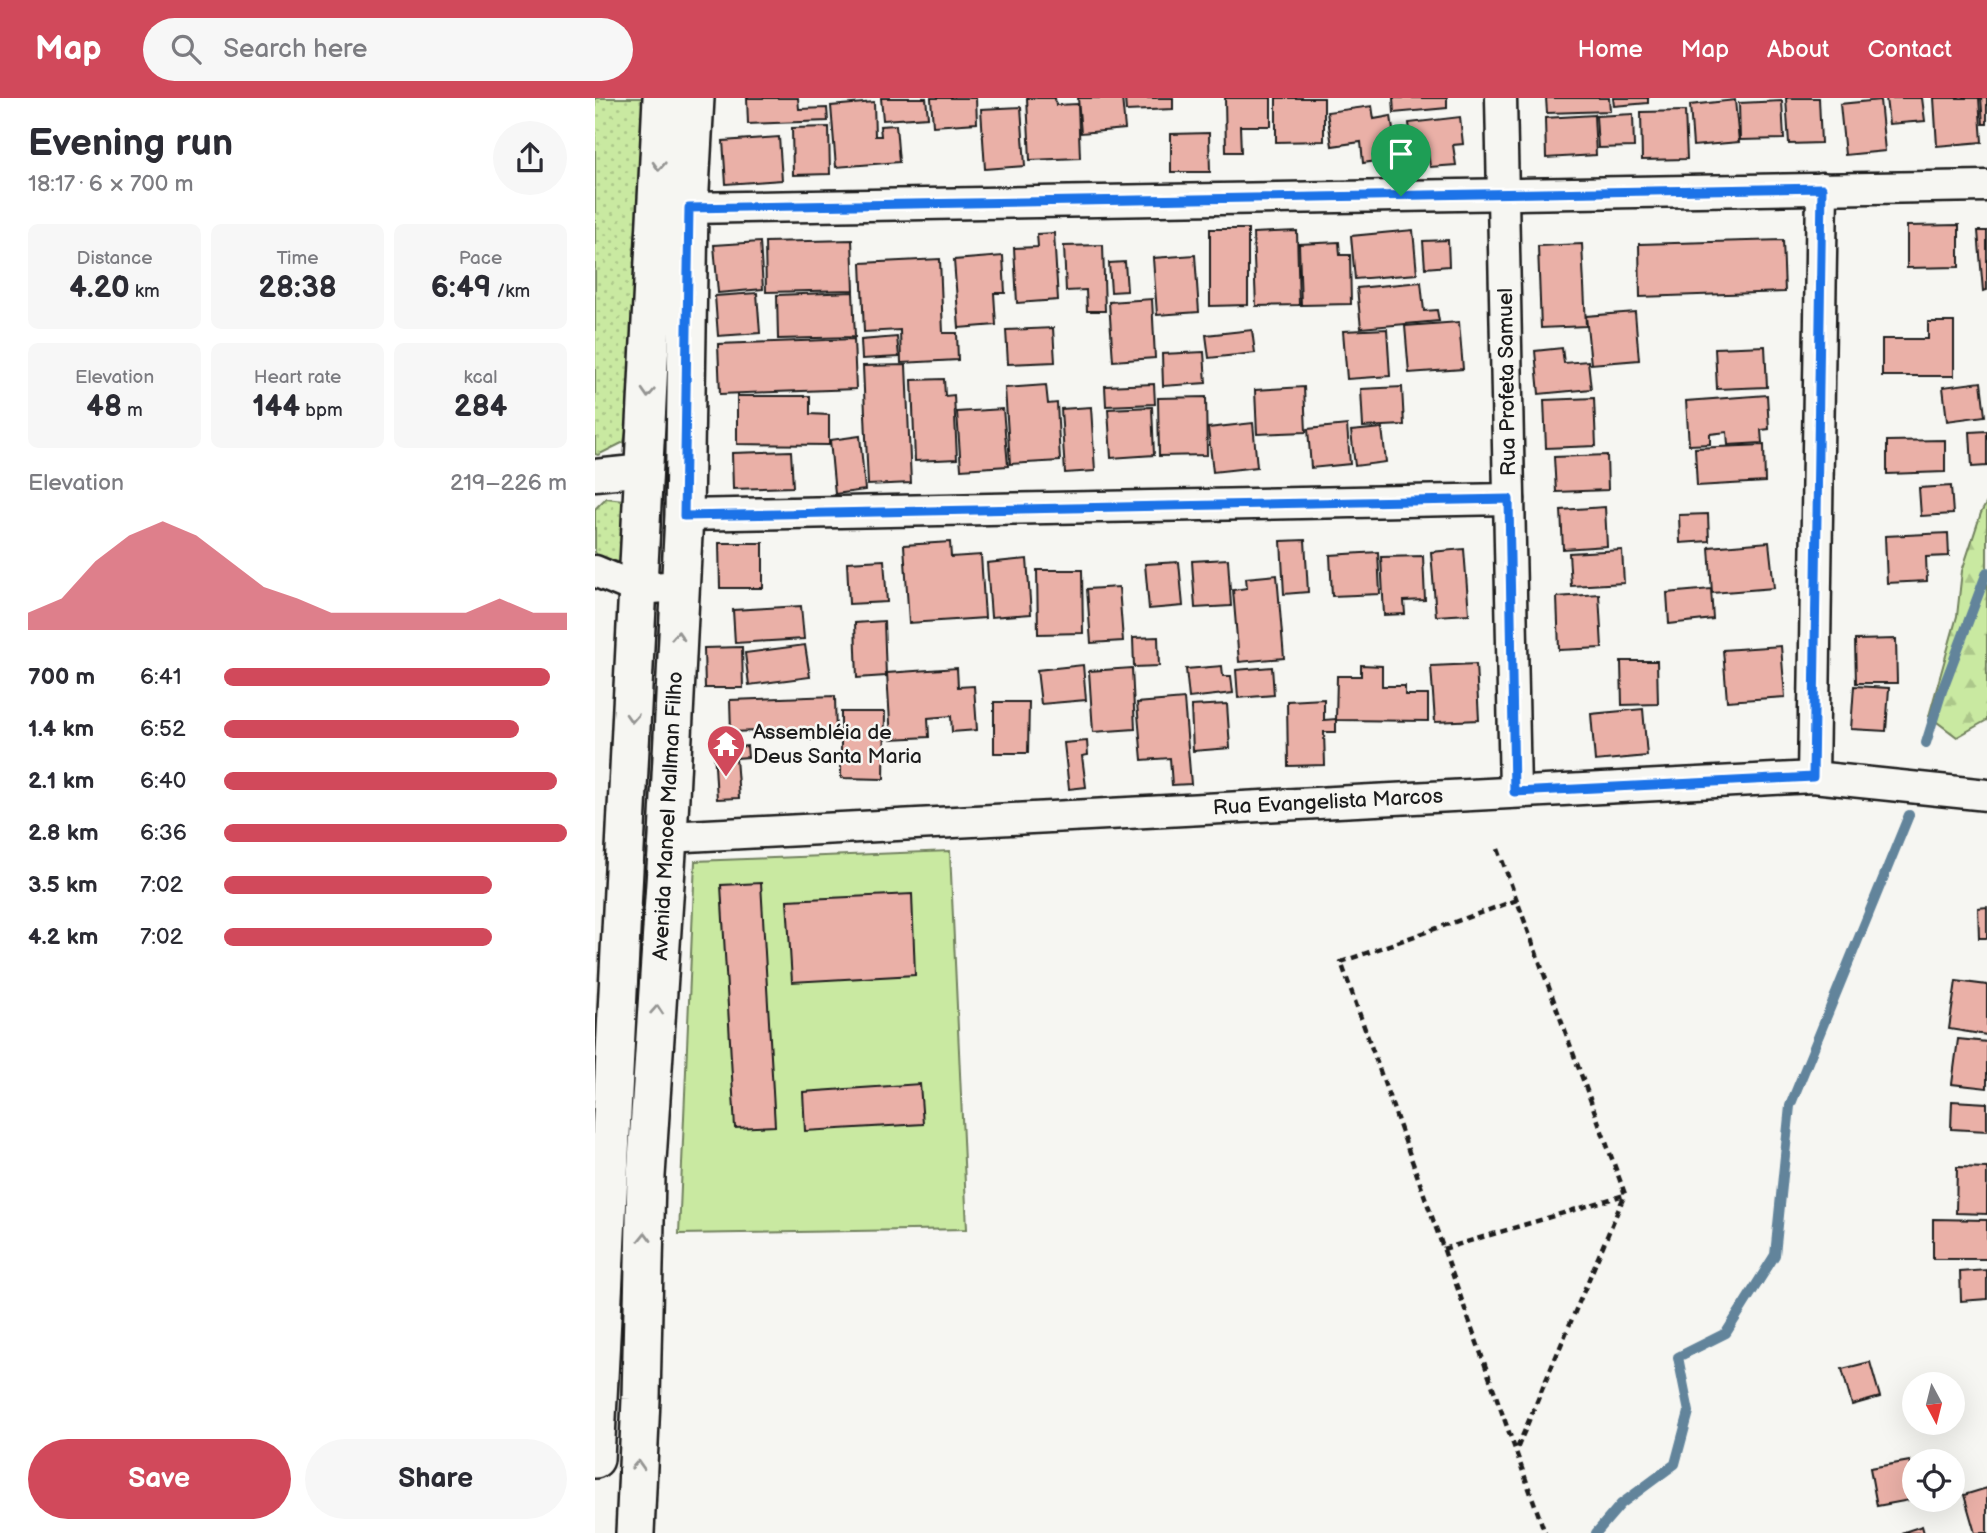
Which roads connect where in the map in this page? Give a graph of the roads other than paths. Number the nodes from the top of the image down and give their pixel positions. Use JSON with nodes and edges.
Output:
{"nodes":[{"id":1,"x":662,"y":98,"type":"edge"},
{"id":2,"x":695,"y":98,"type":"edge"},
{"id":3,"x":1501,"y":98,"type":"edge"},
{"id":4,"x":1987,"y":186,"type":"edge"},
{"id":5,"x":1822,"y":188,"type":"junction"},
{"id":6,"x":1503,"y":194,"type":"junction"},
{"id":7,"x":689,"y":208,"type":"junction"},
{"id":8,"x":644,"y":470,"type":"junction"},
{"id":9,"x":595,"y":475,"type":"edge"},
{"id":10,"x":1509,"y":499,"type":"junction"},
{"id":11,"x":684,"y":516,"type":"junction"},
{"id":12,"x":595,"y":571,"type":"edge"},
{"id":13,"x":680,"y":586,"type":"junction"},
{"id":14,"x":638,"y":589,"type":"junction"},
{"id":15,"x":1813,"y":777,"type":"junction"},
{"id":16,"x":1514,"y":792,"type":"junction"},
{"id":17,"x":1987,"y":795,"type":"edge"},
{"id":18,"x":668,"y":837,"type":"junction"},
{"id":19,"x":597,"y":1375,"type":"edge"},
{"id":20,"x":595,"y":1459,"type":"edge"},
{"id":21,"x":635,"y":1533,"type":"edge"}],
"edges":[{"from":1,"to":8,"type":"street","name":"Avenida Manoel Mallman Filho","one_way":true},
{"from":2,"to":7,"type":"street","name":"Avenida Manoel Mallman Filho"},
{"from":3,"to":6,"type":"street","name":"Rua Profeta Samuel"},
{"from":4,"to":5,"type":"street"},
{"from":5,"to":6,"type":"street"},
{"from":5,"to":15,"type":"street"},
{"from":6,"to":7,"type":"street"},
{"from":6,"to":10,"type":"street","name":"Rua Profeta Samuel"},
{"from":7,"to":11,"type":"street","name":"Avenida Manoel Mallman Filho"},
{"from":8,"to":9,"type":"street"},
{"from":8,"to":14,"type":"street","name":"Avenida Manoel Mallman Filho"},
{"from":10,"to":11,"type":"street"},
{"from":10,"to":16,"type":"street","name":"Rua Profeta Samuel"},
{"from":11,"to":13,"type":"street","name":"Avenida Manoel Mallman Filho"},
{"from":12,"to":14,"type":"street"},
{"from":13,"to":14,"type":"street"},
{"from":18,"to":13,"type":"street","name":"Avenida Manoel Mallman Filho","one_way":true},
{"from":14,"to":19,"type":"street","name":"Avenida Manoel Mallman Filho","one_way":true},
{"from":15,"to":16,"type":"street","name":"Rua Evangelista Marcos"},
{"from":15,"to":17,"type":"street","name":"Rua Evangelista Marcos"},
{"from":16,"to":18,"type":"street","name":"Rua Evangelista Marcos"},
{"from":21,"to":18,"type":"street","name":"Avenida Manoel Mallman Filho","one_way":true},
{"from":19,"to":20,"type":"street","name":"Avenida Manoel Mallman Filho"}]}
